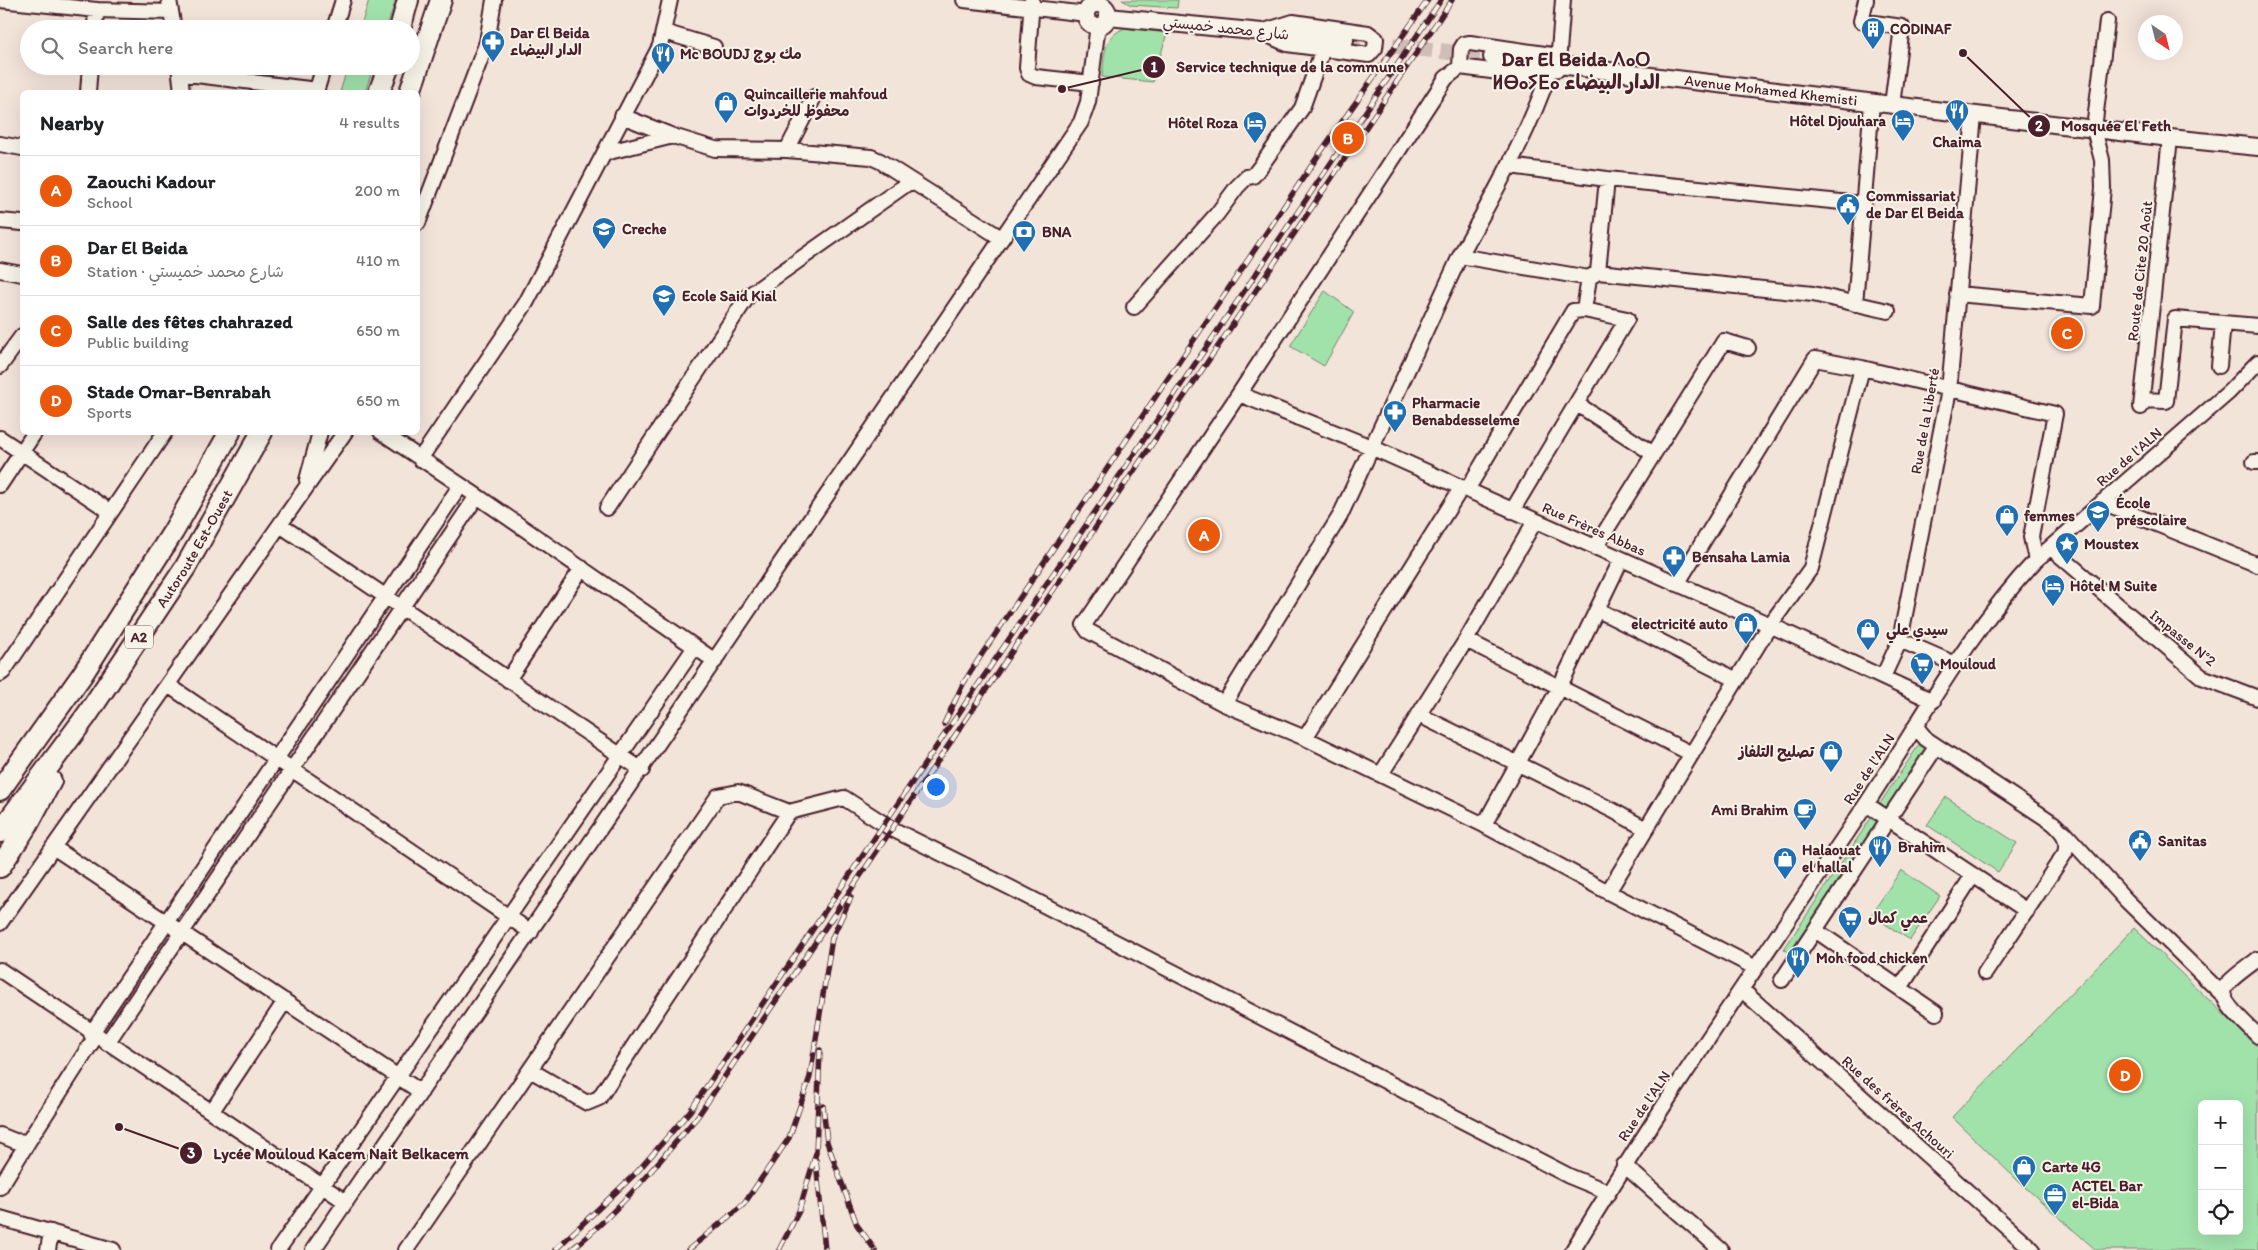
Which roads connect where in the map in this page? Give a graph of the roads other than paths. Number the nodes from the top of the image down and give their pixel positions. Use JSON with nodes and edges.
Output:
{"nodes":[{"id":1,"x":0,"y":0,"type":"edge"},
{"id":2,"x":342,"y":0,"type":"edge"},
{"id":3,"x":408,"y":0,"type":"edge"},
{"id":4,"x":441,"y":0,"type":"edge"},
{"id":5,"x":494,"y":0,"type":"edge"},
{"id":6,"x":670,"y":0,"type":"edge"},
{"id":7,"x":964,"y":0,"type":"edge"},
{"id":8,"x":1563,"y":0,"type":"edge"},
{"id":9,"x":1866,"y":0,"type":"edge"},
{"id":10,"x":1032,"y":4,"type":"edge"},
{"id":11,"x":170,"y":6,"type":"edge"},
{"id":12,"x":96,"y":10,"type":"junction"},
{"id":13,"x":1098,"y":12,"type":"edge"},
{"id":14,"x":95,"y":20,"type":"edge"},
{"id":15,"x":172,"y":20,"type":"edge"},
{"id":16,"x":336,"y":20,"type":"edge"},
{"id":17,"x":402,"y":20,"type":"edge"},
{"id":18,"x":2107,"y":21,"type":"dead end"},
{"id":19,"x":664,"y":32,"type":"junction"},
{"id":20,"x":1261,"y":32,"type":"junction"},
{"id":21,"x":1345,"y":40,"type":"tunnel mouth"},
{"id":22,"x":714,"y":47,"type":"dead end"},
{"id":23,"x":1323,"y":49,"type":"junction"},
{"id":24,"x":1492,"y":57,"type":"tunnel mouth"},
{"id":25,"x":420,"y":62,"type":"edge"},
{"id":26,"x":1556,"y":63,"type":"junction"},
{"id":27,"x":1460,"y":67,"type":"junction"},
{"id":28,"x":89,"y":75,"type":"edge"},
{"id":29,"x":180,"y":75,"type":"edge"},
{"id":30,"x":212,"y":75,"type":"edge"},
{"id":31,"x":321,"y":75,"type":"edge"},
{"id":32,"x":386,"y":75,"type":"edge"},
{"id":33,"x":416,"y":75,"type":"edge"},
{"id":34,"x":1090,"y":83,"type":"junction"},
{"id":35,"x":88,"y":90,"type":"edge"},
{"id":36,"x":182,"y":90,"type":"edge"},
{"id":37,"x":310,"y":90,"type":"edge"},
{"id":38,"x":317,"y":90,"type":"edge"},
{"id":39,"x":380,"y":90,"type":"edge"},
{"id":40,"x":411,"y":90,"type":"edge"},
{"id":41,"x":814,"y":96,"type":"dead end"},
{"id":42,"x":1872,"y":102,"type":"junction"},
{"id":43,"x":1892,"y":105,"type":"junction"},
{"id":44,"x":1974,"y":115,"type":"junction"},
{"id":45,"x":622,"y":116,"type":"junction"},
{"id":46,"x":2094,"y":129,"type":"junction"},
{"id":47,"x":672,"y":136,"type":"junction"},
{"id":48,"x":2170,"y":138,"type":"junction"},
{"id":49,"x":0,"y":144,"type":"edge"},
{"id":50,"x":2258,"y":147,"type":"edge"},
{"id":51,"x":20,"y":148,"type":"edge"},
{"id":52,"x":787,"y":150,"type":"junction"},
{"id":53,"x":604,"y":153,"type":"junction"},
{"id":54,"x":1510,"y":166,"type":"junction"},
{"id":55,"x":1608,"y":179,"type":"junction"},
{"id":56,"x":911,"y":181,"type":"junction"},
{"id":57,"x":1862,"y":204,"type":"junction"},
{"id":58,"x":420,"y":218,"type":"edge"},
{"id":59,"x":0,"y":221,"type":"edge"},
{"id":60,"x":20,"y":223,"type":"edge"},
{"id":61,"x":1001,"y":238,"type":"junction"},
{"id":62,"x":1460,"y":256,"type":"junction"},
{"id":63,"x":0,"y":270,"type":"edge"},
{"id":64,"x":20,"y":274,"type":"edge"},
{"id":65,"x":1593,"y":275,"type":"junction"},
{"id":66,"x":1957,"y":294,"type":"junction"},
{"id":67,"x":1855,"y":304,"type":"junction"},
{"id":68,"x":1134,"y":307,"type":"dead end"},
{"id":69,"x":1584,"y":310,"type":"junction"},
{"id":70,"x":1888,"y":311,"type":"dead end"},
{"id":71,"x":2151,"y":318,"type":"junction"},
{"id":72,"x":2175,"y":319,"type":"junction"},
{"id":73,"x":2223,"y":323,"type":"junction"},
{"id":74,"x":2258,"y":326,"type":"edge"},
{"id":75,"x":20,"y":339,"type":"edge"},
{"id":76,"x":1748,"y":348,"type":"dead end"},
{"id":77,"x":2258,"y":362,"type":"edge"},
{"id":78,"x":0,"y":366,"type":"edge"},
{"id":79,"x":2219,"y":366,"type":"dead end"},
{"id":80,"x":1862,"y":368,"type":"junction"},
{"id":81,"x":1950,"y":390,"type":"junction"},
{"id":82,"x":1239,"y":394,"type":"junction"},
{"id":83,"x":1577,"y":404,"type":"junction"},
{"id":84,"x":33,"y":435,"type":"edge"},
{"id":85,"x":163,"y":435,"type":"edge"},
{"id":86,"x":228,"y":435,"type":"edge"},
{"id":87,"x":260,"y":435,"type":"edge"},
{"id":88,"x":319,"y":435,"type":"edge"},
{"id":89,"x":343,"y":435,"type":"edge"},
{"id":90,"x":384,"y":435,"type":"edge"},
{"id":91,"x":0,"y":438,"type":"edge"},
{"id":92,"x":1371,"y":447,"type":"junction"},
{"id":93,"x":21,"y":452,"type":"junction"},
{"id":94,"x":1652,"y":453,"type":"junction"},
{"id":95,"x":420,"y":459,"type":"junction"},
{"id":96,"x":0,"y":485,"type":"edge"},
{"id":97,"x":460,"y":486,"type":"junction"},
{"id":98,"x":1464,"y":489,"type":"junction"},
{"id":99,"x":304,"y":490,"type":"junction"},
{"id":100,"x":477,"y":496,"type":"junction"},
{"id":101,"x":2102,"y":502,"type":"junction"},
{"id":102,"x":607,"y":508,"type":"dead end"},
{"id":103,"x":1512,"y":510,"type":"junction"},
{"id":104,"x":110,"y":512,"type":"junction"},
{"id":105,"x":1535,"y":521,"type":"junction"},
{"id":106,"x":280,"y":525,"type":"junction"},
{"id":107,"x":1595,"y":548,"type":"junction"},
{"id":108,"x":2051,"y":548,"type":"junction"},
{"id":109,"x":1621,"y":560,"type":"junction"},
{"id":110,"x":2036,"y":560,"type":"junction"},
{"id":111,"x":2258,"y":565,"type":"edge"},
{"id":112,"x":582,"y":568,"type":"junction"},
{"id":113,"x":1677,"y":584,"type":"junction"},
{"id":114,"x":386,"y":597,"type":"junction"},
{"id":115,"x":402,"y":608,"type":"junction"},
{"id":116,"x":1598,"y":610,"type":"junction"},
{"id":117,"x":1770,"y":625,"type":"junction"},
{"id":118,"x":1466,"y":640,"type":"junction"},
{"id":119,"x":1900,"y":640,"type":"junction"},
{"id":120,"x":695,"y":647,"type":"junction"},
{"id":121,"x":715,"y":661,"type":"junction"},
{"id":122,"x":1955,"y":664,"type":"junction"},
{"id":123,"x":0,"y":674,"type":"edge"},
{"id":124,"x":1883,"y":677,"type":"junction"},
{"id":125,"x":508,"y":680,"type":"junction"},
{"id":126,"x":1736,"y":680,"type":"junction"},
{"id":127,"x":168,"y":685,"type":"junction"},
{"id":128,"x":1559,"y":688,"type":"junction"},
{"id":129,"x":2258,"y":698,"type":"edge"},
{"id":130,"x":1932,"y":701,"type":"junction"},
{"id":131,"x":1224,"y":704,"type":"junction"},
{"id":132,"x":87,"y":715,"type":"junction"},
{"id":133,"x":1419,"y":715,"type":"junction"},
{"id":134,"x":1916,"y":727,"type":"junction"},
{"id":135,"x":1305,"y":738,"type":"junction"},
{"id":136,"x":1936,"y":747,"type":"junction"},
{"id":137,"x":1692,"y":754,"type":"junction"},
{"id":138,"x":620,"y":755,"type":"junction"},
{"id":139,"x":277,"y":759,"type":"junction"},
{"id":140,"x":1517,"y":763,"type":"junction"},
{"id":141,"x":292,"y":769,"type":"junction"},
{"id":142,"x":642,"y":770,"type":"junction"},
{"id":143,"x":1381,"y":774,"type":"junction"},
{"id":144,"x":0,"y":790,"type":"edge"},
{"id":145,"x":1866,"y":804,"type":"junction"},
{"id":146,"x":790,"y":812,"type":"junction"},
{"id":147,"x":1889,"y":819,"type":"junction"},
{"id":148,"x":1484,"y":825,"type":"junction"},
{"id":149,"x":1646,"y":829,"type":"junction"},
{"id":150,"x":0,"y":832,"type":"edge"},
{"id":151,"x":2063,"y":832,"type":"junction"},
{"id":152,"x":53,"y":847,"type":"junction"},
{"id":153,"x":0,"y":867,"type":"edge"},
{"id":154,"x":1974,"y":875,"type":"junction"},
{"id":155,"x":1608,"y":892,"type":"junction"},
{"id":156,"x":2027,"y":911,"type":"junction"},
{"id":157,"x":509,"y":916,"type":"junction"},
{"id":158,"x":166,"y":922,"type":"junction"},
{"id":159,"x":0,"y":923,"type":"edge"},
{"id":160,"x":1815,"y":930,"type":"junction"},
{"id":161,"x":531,"y":932,"type":"junction"},
{"id":162,"x":182,"y":933,"type":"junction"},
{"id":163,"x":2258,"y":959,"type":"edge"},
{"id":164,"x":1756,"y":968,"type":"junction"},
{"id":165,"x":0,"y":970,"type":"edge"},
{"id":166,"x":1985,"y":973,"type":"dead end"},
{"id":167,"x":1782,"y":980,"type":"dead end"},
{"id":168,"x":1900,"y":988,"type":"junction"},
{"id":169,"x":1742,"y":990,"type":"junction"},
{"id":170,"x":2222,"y":994,"type":"junction"},
{"id":171,"x":285,"y":1001,"type":"junction"},
{"id":172,"x":1936,"y":1013,"type":"dead end"},
{"id":173,"x":2258,"y":1036,"type":"edge"},
{"id":174,"x":98,"y":1038,"type":"junction"},
{"id":175,"x":530,"y":1070,"type":"junction"},
{"id":176,"x":398,"y":1077,"type":"junction"},
{"id":177,"x":421,"y":1092,"type":"junction"},
{"id":178,"x":212,"y":1111,"type":"junction"},
{"id":179,"x":0,"y":1135,"type":"edge"},
{"id":180,"x":28,"y":1142,"type":"junction"},
{"id":181,"x":1624,"y":1165,"type":"junction"},
{"id":182,"x":322,"y":1186,"type":"junction"},
{"id":183,"x":0,"y":1187,"type":"edge"},
{"id":184,"x":1608,"y":1192,"type":"junction"},
{"id":185,"x":346,"y":1202,"type":"junction"},
{"id":186,"x":0,"y":1218,"type":"edge"},
{"id":187,"x":51,"y":1232,"type":"junction"},
{"id":188,"x":48,"y":1250,"type":"edge"},
{"id":189,"x":113,"y":1250,"type":"edge"},
{"id":190,"x":278,"y":1250,"type":"edge"},
{"id":191,"x":313,"y":1250,"type":"edge"},
{"id":192,"x":406,"y":1250,"type":"edge"},
{"id":193,"x":1573,"y":1250,"type":"edge"},
{"id":194,"x":1721,"y":1250,"type":"edge"},
{"id":195,"x":2033,"y":1250,"type":"edge"}],
"edges":[{"from":1,"to":12,"type":"street"},
{"from":2,"to":16,"type":"street"},
{"from":3,"to":17,"type":"highway"},
{"from":4,"to":25,"type":"highway"},
{"from":5,"to":58,"type":"street"},
{"from":6,"to":19,"type":"street"},
{"from":7,"to":10,"type":"street"},
{"from":8,"to":26,"type":"street"},
{"from":9,"to":43,"type":"street"},
{"from":10,"to":13,"type":"street"},
{"from":10,"to":34,"type":"street"},
{"from":11,"to":12,"type":"street"},
{"from":11,"to":15,"type":"street"},
{"from":12,"to":14,"type":"street"},
{"from":13,"to":20,"type":"main road","name":"شارع محمد خميستي"},
{"from":13,"to":34,"type":"street"},
{"from":18,"to":46,"type":"street"},
{"from":19,"to":22,"type":"street"},
{"from":19,"to":45,"type":"street"},
{"from":20,"to":21,"type":"main road","name":"شارع محمد خميستي"},
{"from":20,"to":23,"type":"street"},
{"from":20,"to":23,"type":"street"},
{"from":23,"to":68,"type":"street"},
{"from":24,"to":26,"type":"main road","name":"Avenue Mohamed Khemisti"},
{"from":26,"to":27,"type":"street"},
{"from":26,"to":27,"type":"street"},
{"from":26,"to":42,"type":"main road","name":"Avenue Mohamed Khemisti"},
{"from":26,"to":54,"type":"street"},
{"from":27,"to":82,"type":"street"},
{"from":28,"to":35,"type":"street"},
{"from":29,"to":36,"type":"street"},
{"from":30,"to":37,"type":"street"},
{"from":31,"to":38,"type":"street"},
{"from":32,"to":39,"type":"highway"},
{"from":33,"to":40,"type":"highway"},
{"from":34,"to":61,"type":"street"},
{"from":41,"to":52,"type":"street"},
{"from":42,"to":43,"type":"main road","name":"Avenue Mohamed Khemisti"},
{"from":42,"to":57,"type":"street"},
{"from":43,"to":44,"type":"main road","name":"Avenue Mohamed Khemisti"},
{"from":44,"to":46,"type":"main road","name":"Avenue Mohamed Khemisti"},
{"from":44,"to":66,"type":"street","name":"Rue de la Liberté"},
{"from":45,"to":47,"type":"street"},
{"from":45,"to":53,"type":"street"},
{"from":46,"to":48,"type":"main road","name":"Avenue Mohamed Khemisti"},
{"from":46,"to":66,"type":"street"},
{"from":47,"to":52,"type":"street"},
{"from":47,"to":53,"type":"street"},
{"from":48,"to":50,"type":"main road","name":"Avenue Mohamed Khemisti"},
{"from":48,"to":71,"type":"street","name":"Route de Cite 20 Août"},
{"from":49,"to":51,"type":"street"},
{"from":52,"to":56,"type":"street"},
{"from":53,"to":95,"type":"street"},
{"from":54,"to":55,"type":"street"},
{"from":54,"to":62,"type":"street"},
{"from":55,"to":57,"type":"street"},
{"from":55,"to":65,"type":"street"},
{"from":56,"to":61,"type":"street"},
{"from":56,"to":102,"type":"street"},
{"from":57,"to":67,"type":"street"},
{"from":59,"to":60,"type":"street"},
{"from":61,"to":121,"type":"street"},
{"from":62,"to":65,"type":"street"},
{"from":62,"to":92,"type":"street"},
{"from":63,"to":64,"type":"street"},
{"from":65,"to":67,"type":"street"},
{"from":65,"to":69,"type":"street"},
{"from":66,"to":81,"type":"street","name":"Rue de la Liberté"},
{"from":67,"to":70,"type":"street"},
{"from":69,"to":83,"type":"street"},
{"from":69,"to":98,"type":"street"},
{"from":71,"to":72,"type":"street"},
{"from":71,"to":72,"type":"street","name":"Route de Cite 20 Août"},
{"from":72,"to":73,"type":"street"},
{"from":73,"to":74,"type":"street"},
{"from":73,"to":79,"type":"street"},
{"from":75,"to":78,"type":"street"},
{"from":76,"to":94,"type":"street"},
{"from":77,"to":101,"type":"street","name":"Rue de l'ALN"},
{"from":80,"to":81,"type":"street"},
{"from":80,"to":113,"type":"street"},
{"from":80,"to":117,"type":"street"},
{"from":81,"to":110,"type":"street"},
{"from":81,"to":119,"type":"street","name":"Rue de la Liberté"},
{"from":82,"to":92,"type":"street","name":"Rue Frères Abbas"},
{"from":82,"to":131,"type":"street"},
{"from":83,"to":94,"type":"street"},
{"from":83,"to":103,"type":"street"},
{"from":84,"to":93,"type":"street"},
{"from":85,"to":104,"type":"street"},
{"from":86,"to":144,"type":"highway","name":"Autoroute Est-Ouest","number":"A2"},
{"from":87,"to":132,"type":"highway","name":"Autoroute Est-Ouest","number":"A2"},
{"from":88,"to":99,"type":"street"},
{"from":89,"to":99,"type":"street"},
{"from":90,"to":95,"type":"street"},
{"from":91,"to":93,"type":"street"},
{"from":92,"to":98,"type":"street","name":"Rue Frères Abbas"},
{"from":92,"to":131,"type":"street"},
{"from":93,"to":96,"type":"street"},
{"from":93,"to":104,"type":"street"},
{"from":94,"to":107,"type":"street"},
{"from":95,"to":97,"type":"street"},
{"from":97,"to":100,"type":"street"},
{"from":97,"to":114,"type":"street"},
{"from":98,"to":103,"type":"street","name":"Rue Frères Abbas"},
{"from":98,"to":135,"type":"street"},
{"from":99,"to":106,"type":"street"},
{"from":100,"to":112,"type":"street"},
{"from":100,"to":115,"type":"street"},
{"from":101,"to":108,"type":"street","name":"Rue de l'ALN"},
{"from":101,"to":111,"type":"street"},
{"from":103,"to":105,"type":"street","name":"Rue Frères Abbas"},
{"from":104,"to":123,"type":"street"},
{"from":105,"to":107,"type":"street","name":"Rue Frères Abbas"},
{"from":105,"to":118,"type":"street"},
{"from":106,"to":114,"type":"street"},
{"from":106,"to":127,"type":"street"},
{"from":107,"to":109,"type":"street","name":"Rue Frères Abbas"},
{"from":108,"to":110,"type":"street","name":"Rue de l'ALN"},
{"from":108,"to":129,"type":"street","name":"Impasse N°2"},
{"from":109,"to":113,"type":"street","name":"Rue Frères Abbas"},
{"from":109,"to":116,"type":"street"},
{"from":110,"to":122,"type":"street","name":"Rue de l'ALN"},
{"from":112,"to":120,"type":"street"},
{"from":112,"to":125,"type":"street"},
{"from":113,"to":117,"type":"street","name":"Rue Frères Abbas"},
{"from":114,"to":115,"type":"street"},
{"from":114,"to":139,"type":"street"},
{"from":115,"to":125,"type":"street"},
{"from":115,"to":141,"type":"street"},
{"from":116,"to":126,"type":"street"},
{"from":116,"to":128,"type":"street"},
{"from":117,"to":124,"type":"street","name":"Rue Frères Abbas"},
{"from":117,"to":126,"type":"street"},
{"from":118,"to":128,"type":"street"},
{"from":118,"to":133,"type":"street"},
{"from":119,"to":122,"type":"street"},
{"from":119,"to":124,"type":"street","name":"Rue de la Liberté"},
{"from":120,"to":121,"type":"street"},
{"from":120,"to":138,"type":"street"},
{"from":121,"to":142,"type":"street"},
{"from":122,"to":130,"type":"street","name":"Rue de l'ALN"},
{"from":124,"to":130,"type":"street","name":"Rue Frères Abbas"},
{"from":125,"to":138,"type":"street"},
{"from":126,"to":137,"type":"street"},
{"from":127,"to":139,"type":"street"},
{"from":127,"to":152,"type":"street"},
{"from":128,"to":137,"type":"street"},
{"from":128,"to":140,"type":"street"},
{"from":130,"to":134,"type":"street","name":"Rue de l'ALN"},
{"from":131,"to":135,"type":"street"},
{"from":132,"to":150,"type":"highway","name":"Autoroute Est-Ouest","number":"A2"},
{"from":132,"to":153,"type":"highway"},
{"from":133,"to":140,"type":"street"},
{"from":133,"to":143,"type":"street"},
{"from":134,"to":136,"type":"street"},
{"from":134,"to":145,"type":"street","name":"Rue de l'ALN"},
{"from":135,"to":143,"type":"street"},
{"from":136,"to":147,"type":"street"},
{"from":136,"to":151,"type":"street"},
{"from":137,"to":149,"type":"street"},
{"from":138,"to":142,"type":"street"},
{"from":138,"to":157,"type":"street"},
{"from":139,"to":141,"type":"street"},
{"from":139,"to":158,"type":"street"},
{"from":140,"to":148,"type":"street"},
{"from":140,"to":149,"type":"street"},
{"from":141,"to":157,"type":"street"},
{"from":141,"to":162,"type":"street"},
{"from":142,"to":161,"type":"street"},
{"from":143,"to":148,"type":"street"},
{"from":145,"to":147,"type":"street"},
{"from":145,"to":164,"type":"street","name":"Rue de l'ALN"},
{"from":146,"to":175,"type":"street"},
{"from":146,"to":175,"type":"street"},
{"from":146,"to":184,"type":"street"},
{"from":147,"to":154,"type":"street"},
{"from":147,"to":160,"type":"street"},
{"from":148,"to":155,"type":"street"},
{"from":149,"to":155,"type":"street"},
{"from":151,"to":156,"type":"street"},
{"from":151,"to":170,"type":"street"},
{"from":152,"to":158,"type":"street"},
{"from":152,"to":159,"type":"street"},
{"from":154,"to":156,"type":"street"},
{"from":154,"to":168,"type":"street"},
{"from":155,"to":164,"type":"street"},
{"from":156,"to":166,"type":"street"},
{"from":157,"to":161,"type":"street"},
{"from":157,"to":176,"type":"street"},
{"from":158,"to":162,"type":"street"},
{"from":158,"to":174,"type":"street"},
{"from":160,"to":167,"type":"street"},
{"from":160,"to":168,"type":"street"},
{"from":161,"to":177,"type":"street"},
{"from":162,"to":171,"type":"street"},
{"from":162,"to":174,"type":"street"},
{"from":163,"to":170,"type":"street"},
{"from":164,"to":169,"type":"street","name":"Rue de l'ALN"},
{"from":165,"to":174,"type":"street"},
{"from":168,"to":172,"type":"street"},
{"from":169,"to":181,"type":"street","name":"Rue de l'ALN"},
{"from":169,"to":195,"type":"street","name":"Rue des frères Achouri"},
{"from":170,"to":173,"type":"street"},
{"from":171,"to":176,"type":"street"},
{"from":171,"to":178,"type":"street"},
{"from":174,"to":178,"type":"street"},
{"from":174,"to":180,"type":"street"},
{"from":175,"to":192,"type":"street"},
{"from":176,"to":177,"type":"street"},
{"from":176,"to":182,"type":"street"},
{"from":177,"to":185,"type":"street"},
{"from":178,"to":182,"type":"street"},
{"from":179,"to":180,"type":"street"},
{"from":180,"to":183,"type":"street"},
{"from":181,"to":184,"type":"street","name":"Rue de l'ALN"},
{"from":181,"to":194,"type":"street"},
{"from":182,"to":185,"type":"street"},
{"from":182,"to":190,"type":"street"},
{"from":184,"to":193,"type":"street","name":"Rue de l'ALN"},
{"from":185,"to":191,"type":"street"},
{"from":186,"to":187,"type":"street"},
{"from":187,"to":188,"type":"street"},
{"from":187,"to":189,"type":"street"}]}
